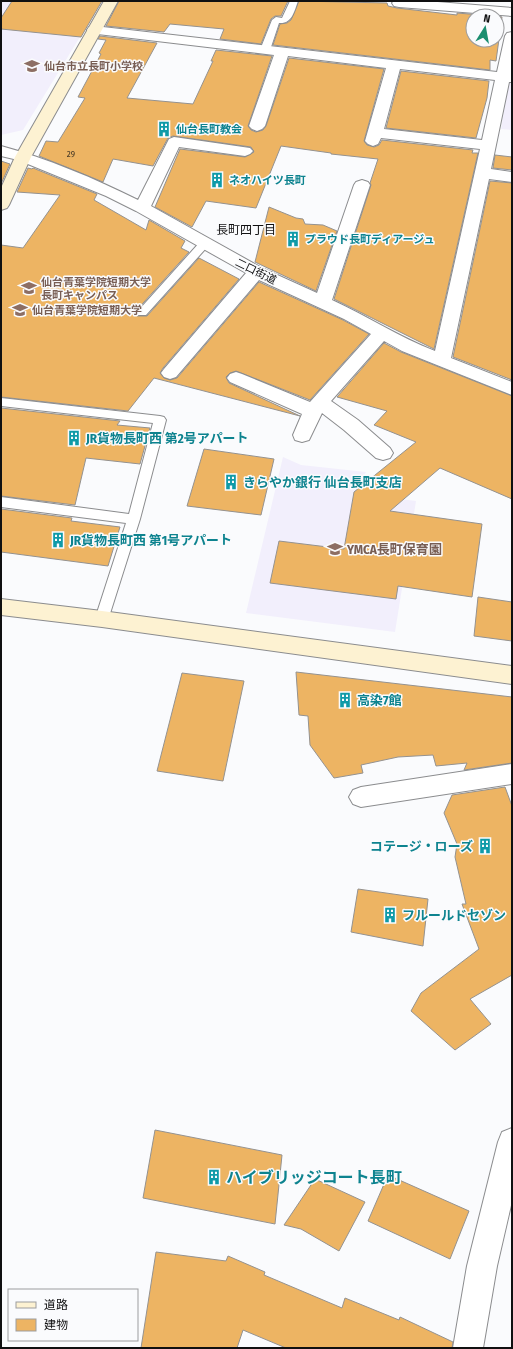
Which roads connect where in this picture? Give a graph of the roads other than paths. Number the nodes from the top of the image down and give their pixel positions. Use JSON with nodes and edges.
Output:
{"nodes":[{"id":1,"x":111,"y":1,"type":"edge"},
{"id":2,"x":294,"y":1,"type":"edge"},
{"id":3,"x":399,"y":3,"type":"dead end"},
{"id":4,"x":512,"y":12,"type":"edge"},
{"id":5,"x":94,"y":30,"type":"junction"},
{"id":6,"x":512,"y":36,"type":"edge"},
{"id":7,"x":265,"y":50,"type":"junction"},
{"id":8,"x":282,"y":52,"type":"junction"},
{"id":9,"x":394,"y":65,"type":"junction"},
{"id":10,"x":508,"y":78,"type":"edge"},
{"id":11,"x":257,"y":126,"type":"dead end"},
{"id":12,"x":488,"y":145,"type":"junction"},
{"id":13,"x":1,"y":151,"type":"edge"},
{"id":14,"x":245,"y":151,"type":"dead end"},
{"id":15,"x":23,"y":157,"type":"junction"},
{"id":16,"x":482,"y":173,"type":"junction"},
{"id":17,"x":512,"y":177,"type":"edge"},
{"id":18,"x":362,"y":185,"type":"dead end"},
{"id":19,"x":1,"y":205,"type":"edge"},
{"id":20,"x":142,"y":208,"type":"junction"},
{"id":21,"x":204,"y":244,"type":"junction"},
{"id":22,"x":256,"y":272,"type":"junction"},
{"id":23,"x":322,"y":302,"type":"junction"},
{"id":24,"x":142,"y":313,"type":"dead end"},
{"id":25,"x":383,"y":332,"type":"junction"},
{"id":26,"x":442,"y":360,"type":"junction"},
{"id":27,"x":170,"y":373,"type":"dead end"},
{"id":28,"x":236,"y":378,"type":"dead end"},
{"id":29,"x":512,"y":389,"type":"edge"},
{"id":30,"x":1,"y":402,"type":"edge"},
{"id":31,"x":316,"y":407,"type":"junction"},
{"id":32,"x":302,"y":435,"type":"dead end"},
{"id":33,"x":383,"y":453,"type":"dead end"},
{"id":34,"x":1,"y":502,"type":"edge"},
{"id":35,"x":134,"y":519,"type":"junction"},
{"id":36,"x":1,"y":607,"type":"edge"},
{"id":37,"x":102,"y":619,"type":"junction"},
{"id":38,"x":512,"y":675,"type":"edge"},
{"id":39,"x":512,"y":774,"type":"edge"},
{"id":40,"x":361,"y":797,"type":"dead end"},
{"id":41,"x":512,"y":1142,"type":"edge"},
{"id":42,"x":468,"y":1348,"type":"edge"}],
"edges":[{"from":1,"to":5,"type":"street"},
{"from":2,"to":7,"type":"lane"},
{"from":3,"to":4,"type":"street"},
{"from":5,"to":7,"type":"street"},
{"from":5,"to":15,"type":"street"},
{"from":6,"to":10,"type":"street"},
{"from":7,"to":8,"type":"street"},
{"from":8,"to":9,"type":"street"},
{"from":8,"to":11,"type":"street"},
{"from":9,"to":10,"type":"street"},
{"from":9,"to":12,"type":"street"},
{"from":10,"to":12,"type":"street"},
{"from":12,"to":16,"type":"street"},
{"from":13,"to":15,"type":"street","name":"二口街道"},
{"from":14,"to":20,"type":"street"},
{"from":15,"to":19,"type":"street"},
{"from":15,"to":20,"type":"street","name":"二口街道"},
{"from":16,"to":17,"type":"street"},
{"from":16,"to":26,"type":"street"},
{"from":18,"to":23,"type":"street"},
{"from":20,"to":21,"type":"street","name":"二口街道"},
{"from":21,"to":22,"type":"street","name":"二口街道"},
{"from":21,"to":24,"type":"lane"},
{"from":22,"to":23,"type":"street","name":"二口街道"},
{"from":22,"to":27,"type":"street"},
{"from":23,"to":25,"type":"street","name":"二口街道"},
{"from":25,"to":26,"type":"street","name":"二口街道"},
{"from":25,"to":31,"type":"street"},
{"from":26,"to":29,"type":"street","name":"二口街道"},
{"from":28,"to":31,"type":"street"},
{"from":30,"to":35,"type":"lane"},
{"from":31,"to":32,"type":"street"},
{"from":31,"to":33,"type":"street"},
{"from":34,"to":35,"type":"lane"},
{"from":35,"to":37,"type":"lane"},
{"from":36,"to":37,"type":"street"},
{"from":37,"to":38,"type":"street"},
{"from":39,"to":40,"type":"street"},
{"from":41,"to":42,"type":"street"}]}
